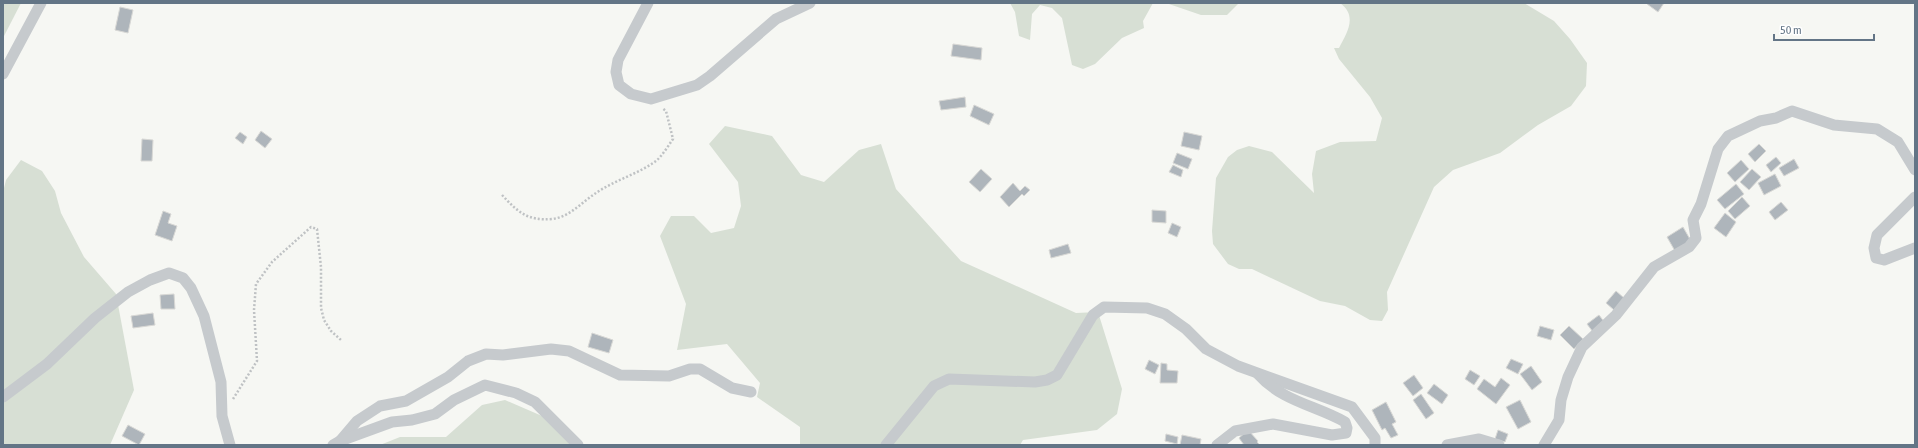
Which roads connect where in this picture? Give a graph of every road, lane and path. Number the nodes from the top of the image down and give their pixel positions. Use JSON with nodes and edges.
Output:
{"nodes":[{"id":1,"x":42,"y":3,"type":"edge"},
{"id":2,"x":648,"y":3,"type":"edge"},
{"id":3,"x":810,"y":3,"type":"edge"},
{"id":4,"x":3,"y":74,"type":"edge"},
{"id":5,"x":650,"y":99,"type":"junction"},
{"id":6,"x":1915,"y":170,"type":"edge"},
{"id":7,"x":502,"y":195,"type":"dead end"},
{"id":8,"x":1915,"y":197,"type":"edge"},
{"id":9,"x":1915,"y":248,"type":"edge"},
{"id":10,"x":341,"y":340,"type":"dead end"},
{"id":11,"x":1257,"y":372,"type":"junction"},
{"id":12,"x":751,"y":392,"type":"dead end"},
{"id":13,"x":3,"y":397,"type":"edge"},
{"id":14,"x":222,"y":416,"type":"junction"},
{"id":15,"x":336,"y":443,"type":"edge"},
{"id":16,"x":230,"y":445,"type":"edge"},
{"id":17,"x":578,"y":445,"type":"edge"},
{"id":18,"x":886,"y":445,"type":"edge"},
{"id":19,"x":1217,"y":445,"type":"edge"},
{"id":20,"x":1375,"y":445,"type":"edge"},
{"id":21,"x":1447,"y":445,"type":"edge"},
{"id":22,"x":1499,"y":445,"type":"edge"},
{"id":23,"x":1544,"y":445,"type":"edge"}],
"edges":[{"from":1,"to":4,"type":"street"},
{"from":2,"to":5,"type":"street"},
{"from":3,"to":5,"type":"street"},
{"from":5,"to":7,"type":"path"},
{"from":6,"to":23,"type":"street"},
{"from":8,"to":9,"type":"street"},
{"from":10,"to":14,"type":"path"},
{"from":11,"to":18,"type":"street"},
{"from":11,"to":19,"type":"street"},
{"from":11,"to":20,"type":"street"},
{"from":12,"to":15,"type":"street"},
{"from":13,"to":14,"type":"street"},
{"from":14,"to":16,"type":"street"},
{"from":15,"to":17,"type":"street"},
{"from":21,"to":22,"type":"street"}]}
